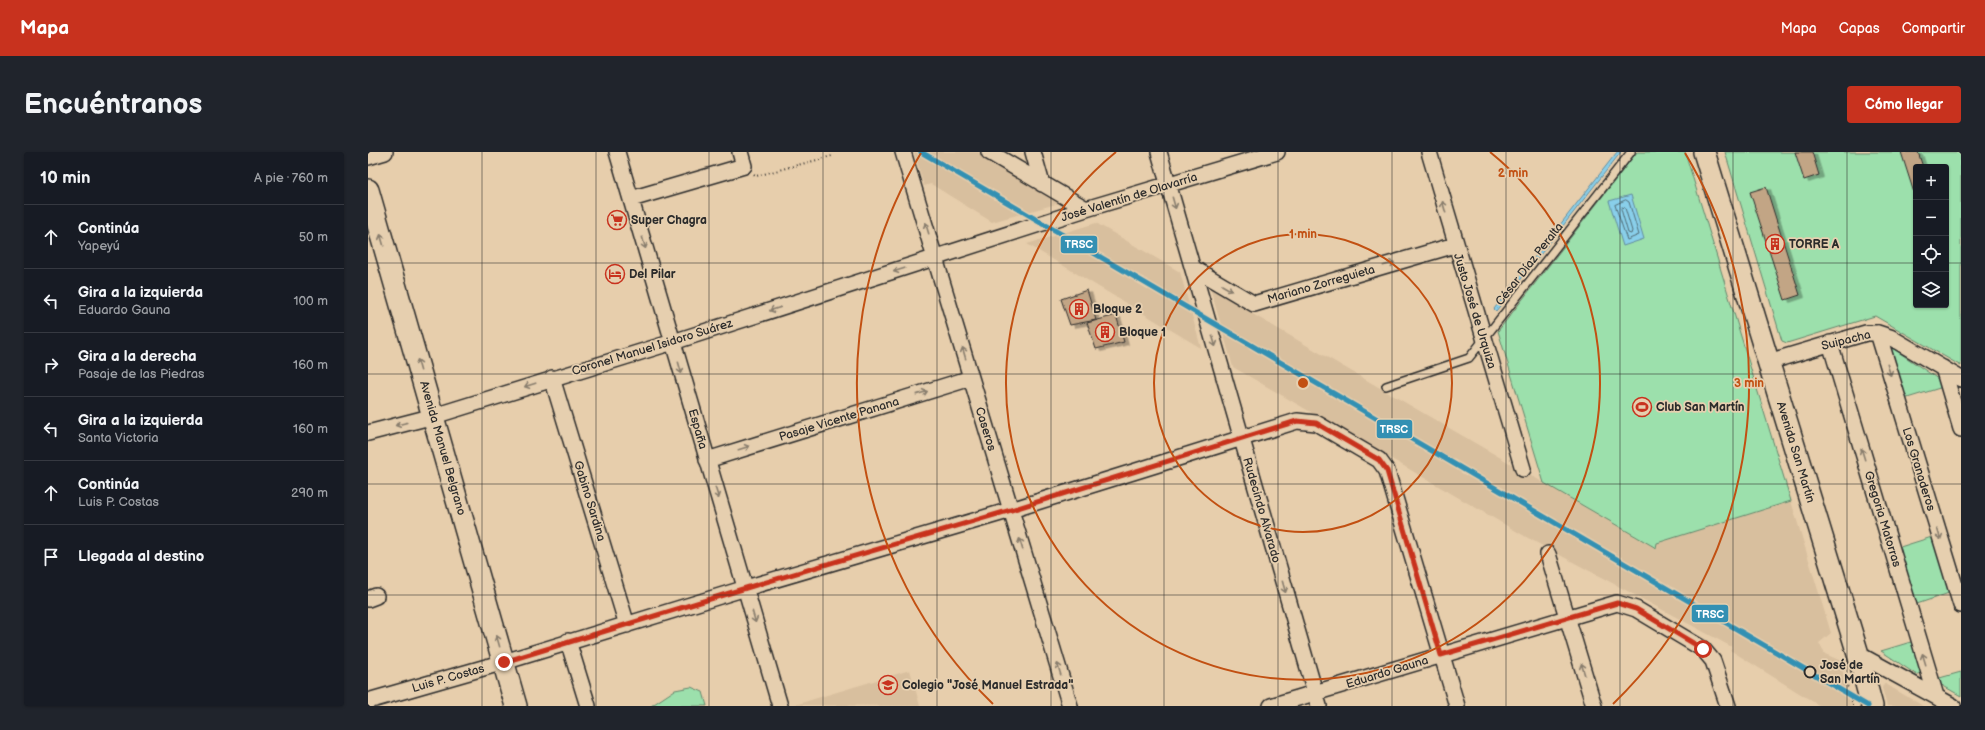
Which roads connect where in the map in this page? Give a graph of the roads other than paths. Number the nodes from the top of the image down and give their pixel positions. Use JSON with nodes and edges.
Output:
{"nodes":[{"id":1,"x":385,"y":152,"type":"edge"},
{"id":2,"x":617,"y":152,"type":"edge"},
{"id":3,"x":903,"y":152,"type":"edge"},
{"id":4,"x":989,"y":152,"type":"edge"},
{"id":5,"x":1033,"y":152,"type":"edge"},
{"id":6,"x":1159,"y":152,"type":"edge"},
{"id":7,"x":1277,"y":152,"type":"edge"},
{"id":8,"x":1429,"y":152,"type":"edge"},
{"id":9,"x":1631,"y":152,"type":"edge"},
{"id":10,"x":1704,"y":152,"type":"edge"},
{"id":11,"x":368,"y":157,"type":"edge"},
{"id":12,"x":742,"y":159,"type":"edge"},
{"id":13,"x":1042,"y":184,"type":"junction"},
{"id":14,"x":1169,"y":185,"type":"junction"},
{"id":15,"x":368,"y":190,"type":"edge"},
{"id":16,"x":631,"y":199,"type":"junction"},
{"id":17,"x":1086,"y":209,"type":"junction"},
{"id":18,"x":1455,"y":245,"type":"junction"},
{"id":19,"x":936,"y":258,"type":"junction"},
{"id":20,"x":1193,"y":268,"type":"junction"},
{"id":21,"x":1878,"y":332,"type":"junction"},
{"id":22,"x":1484,"y":339,"type":"junction"},
{"id":23,"x":673,"y":342,"type":"junction"},
{"id":24,"x":1830,"y":343,"type":"junction"},
{"id":25,"x":1768,"y":362,"type":"junction"},
{"id":26,"x":1943,"y":368,"type":"junction"},
{"id":27,"x":552,"y":378,"type":"junction"},
{"id":28,"x":971,"y":378,"type":"junction"},
{"id":29,"x":1961,"y":379,"type":"edge"},
{"id":30,"x":1386,"y":386,"type":"dead end"},
{"id":31,"x":434,"y":416,"type":"junction"},
{"id":32,"x":1961,"y":429,"type":"edge"},
{"id":33,"x":368,"y":433,"type":"edge"},
{"id":34,"x":1241,"y":438,"type":"junction"},
{"id":35,"x":707,"y":460,"type":"junction"},
{"id":36,"x":1522,"y":469,"type":"dead end"},
{"id":37,"x":1011,"y":510,"type":"junction"},
{"id":38,"x":1548,"y":554,"type":"dead end"},
{"id":39,"x":746,"y":588,"type":"junction"},
{"id":40,"x":1961,"y":605,"type":"edge"},
{"id":41,"x":1567,"y":617,"type":"junction"},
{"id":42,"x":627,"y":625,"type":"junction"},
{"id":43,"x":568,"y":641,"type":"junction"},
{"id":44,"x":1858,"y":654,"type":"junction"},
{"id":45,"x":1441,"y":655,"type":"junction"},
{"id":46,"x":504,"y":662,"type":"junction"},
{"id":47,"x":1936,"y":696,"type":"junction"},
{"id":48,"x":1317,"y":699,"type":"edge"},
{"id":49,"x":368,"y":701,"type":"edge"},
{"id":50,"x":516,"y":706,"type":"edge"},
{"id":51,"x":588,"y":706,"type":"edge"},
{"id":52,"x":780,"y":706,"type":"edge"},
{"id":53,"x":1070,"y":706,"type":"edge"},
{"id":54,"x":1271,"y":706,"type":"edge"},
{"id":55,"x":1456,"y":706,"type":"edge"},
{"id":56,"x":1594,"y":706,"type":"edge"},
{"id":57,"x":1728,"y":706,"type":"edge"},
{"id":58,"x":1872,"y":706,"type":"edge"},
{"id":59,"x":1952,"y":706,"type":"edge"}],
"edges":[{"from":1,"to":11,"type":"street"},
{"from":2,"to":16,"type":"street","name":"España"},
{"from":19,"to":3,"type":"street","name":"Caseros","one_way":true},
{"from":4,"to":13,"type":"street"},
{"from":5,"to":13,"type":"street"},
{"from":6,"to":14,"type":"street","name":"Rudecindo Alvarado"},
{"from":7,"to":14,"type":"street","name":"José Valentín de Olavarría"},
{"from":18,"to":8,"type":"street","name":"Justo José de Urquiza","one_way":true},
{"from":9,"to":22,"type":"lane","name":"César Díaz Peralta"},
{"from":10,"to":25,"type":"main road","name":"Avenida San Martín"},
{"from":12,"to":16,"type":"street"},
{"from":13,"to":17,"type":"street"},
{"from":14,"to":17,"type":"street","name":"José Valentín de Olavarría"},
{"from":14,"to":20,"type":"street","name":"Rudecindo Alvarado","one_way":true},
{"from":31,"to":15,"type":"main road","name":"Avenida Manuel Belgrano","one_way":true},
{"from":16,"to":23,"type":"street","name":"España","one_way":true},
{"from":17,"to":19,"type":"street","name":"José Valentín de Olavarría"},
{"from":20,"to":18,"type":"street","name":"Mariano Zorreguieta","one_way":true},
{"from":18,"to":22,"type":"street","name":"Justo José de Urquiza"},
{"from":19,"to":23,"type":"street","name":"Coronel Manuel Isidoro Suárez","one_way":true},
{"from":28,"to":19,"type":"street","name":"Caseros","one_way":true},
{"from":20,"to":34,"type":"street","name":"Rudecindo Alvarado","one_way":true},
{"from":21,"to":24,"type":"street","name":"Suipacha"},
{"from":21,"to":26,"type":"street","name":"Suipacha"},
{"from":21,"to":40,"type":"street","name":"Los Granaderos","one_way":true},
{"from":22,"to":30,"type":"lane","name":"César Díaz Peralta"},
{"from":22,"to":36,"type":"street","name":"Justo José de Urquiza"},
{"from":23,"to":27,"type":"street","name":"Coronel Manuel Isidoro Suárez"},
{"from":23,"to":35,"type":"street","name":"España","one_way":true},
{"from":24,"to":25,"type":"street","name":"Suipacha"},
{"from":47,"to":24,"type":"street","name":"Gregoria Matorras","one_way":true},
{"from":25,"to":44,"type":"main road","name":"Avenida San Martín"},
{"from":26,"to":29,"type":"street","name":"Suipacha"},
{"from":26,"to":32,"type":"street"},
{"from":27,"to":31,"type":"street","name":"Coronel Manuel Isidoro Suárez","one_way":true},
{"from":27,"to":42,"type":"street","name":"Gabino Sardina"},
{"from":35,"to":28,"type":"street","name":"Pasaje Vicente Panana","one_way":true},
{"from":28,"to":37,"type":"street","name":"Caseros"},
{"from":31,"to":33,"type":"street","name":"Coronel Manuel Isidoro Suárez","one_way":true},
{"from":46,"to":31,"type":"main road","name":"Avenida Manuel Belgrano","one_way":true},
{"from":34,"to":37,"type":"street","name":"Luis P. Costas"},
{"from":34,"to":45,"type":"street","name":"Luis P. Costas"},
{"from":34,"to":48,"type":"street","name":"Rudecindo Alvarado","one_way":true},
{"from":35,"to":39,"type":"street","name":"España","one_way":true},
{"from":37,"to":39,"type":"street","name":"Luis P. Costas"},
{"from":53,"to":37,"type":"street","name":"Caseros","one_way":true},
{"from":38,"to":41,"type":"street"},
{"from":39,"to":42,"type":"street","name":"Luis P. Costas"},
{"from":39,"to":52,"type":"street","name":"España","one_way":true},
{"from":41,"to":45,"type":"street","name":"Eduardo Gauna"},
{"from":56,"to":41,"type":"street","one_way":true},
{"from":41,"to":57,"type":"street","name":"Eduardo Gauna"},
{"from":42,"to":43,"type":"street","name":"Luis P. Costas"},
{"from":43,"to":46,"type":"street","name":"Luis P. Costas"},
{"from":43,"to":51,"type":"street"},
{"from":44,"to":47,"type":"street"},
{"from":44,"to":58,"type":"main road","name":"Avenida San Martín"},
{"from":45,"to":48,"type":"street","name":"Eduardo Gauna"},
{"from":45,"to":55,"type":"street"},
{"from":46,"to":49,"type":"street","name":"Luis P. Costas"},
{"from":46,"to":50,"type":"main road","name":"Avenida Manuel Belgrano"},
{"from":47,"to":59,"type":"street"},
{"from":48,"to":54,"type":"street","name":"Eduardo Gauna"}]}
